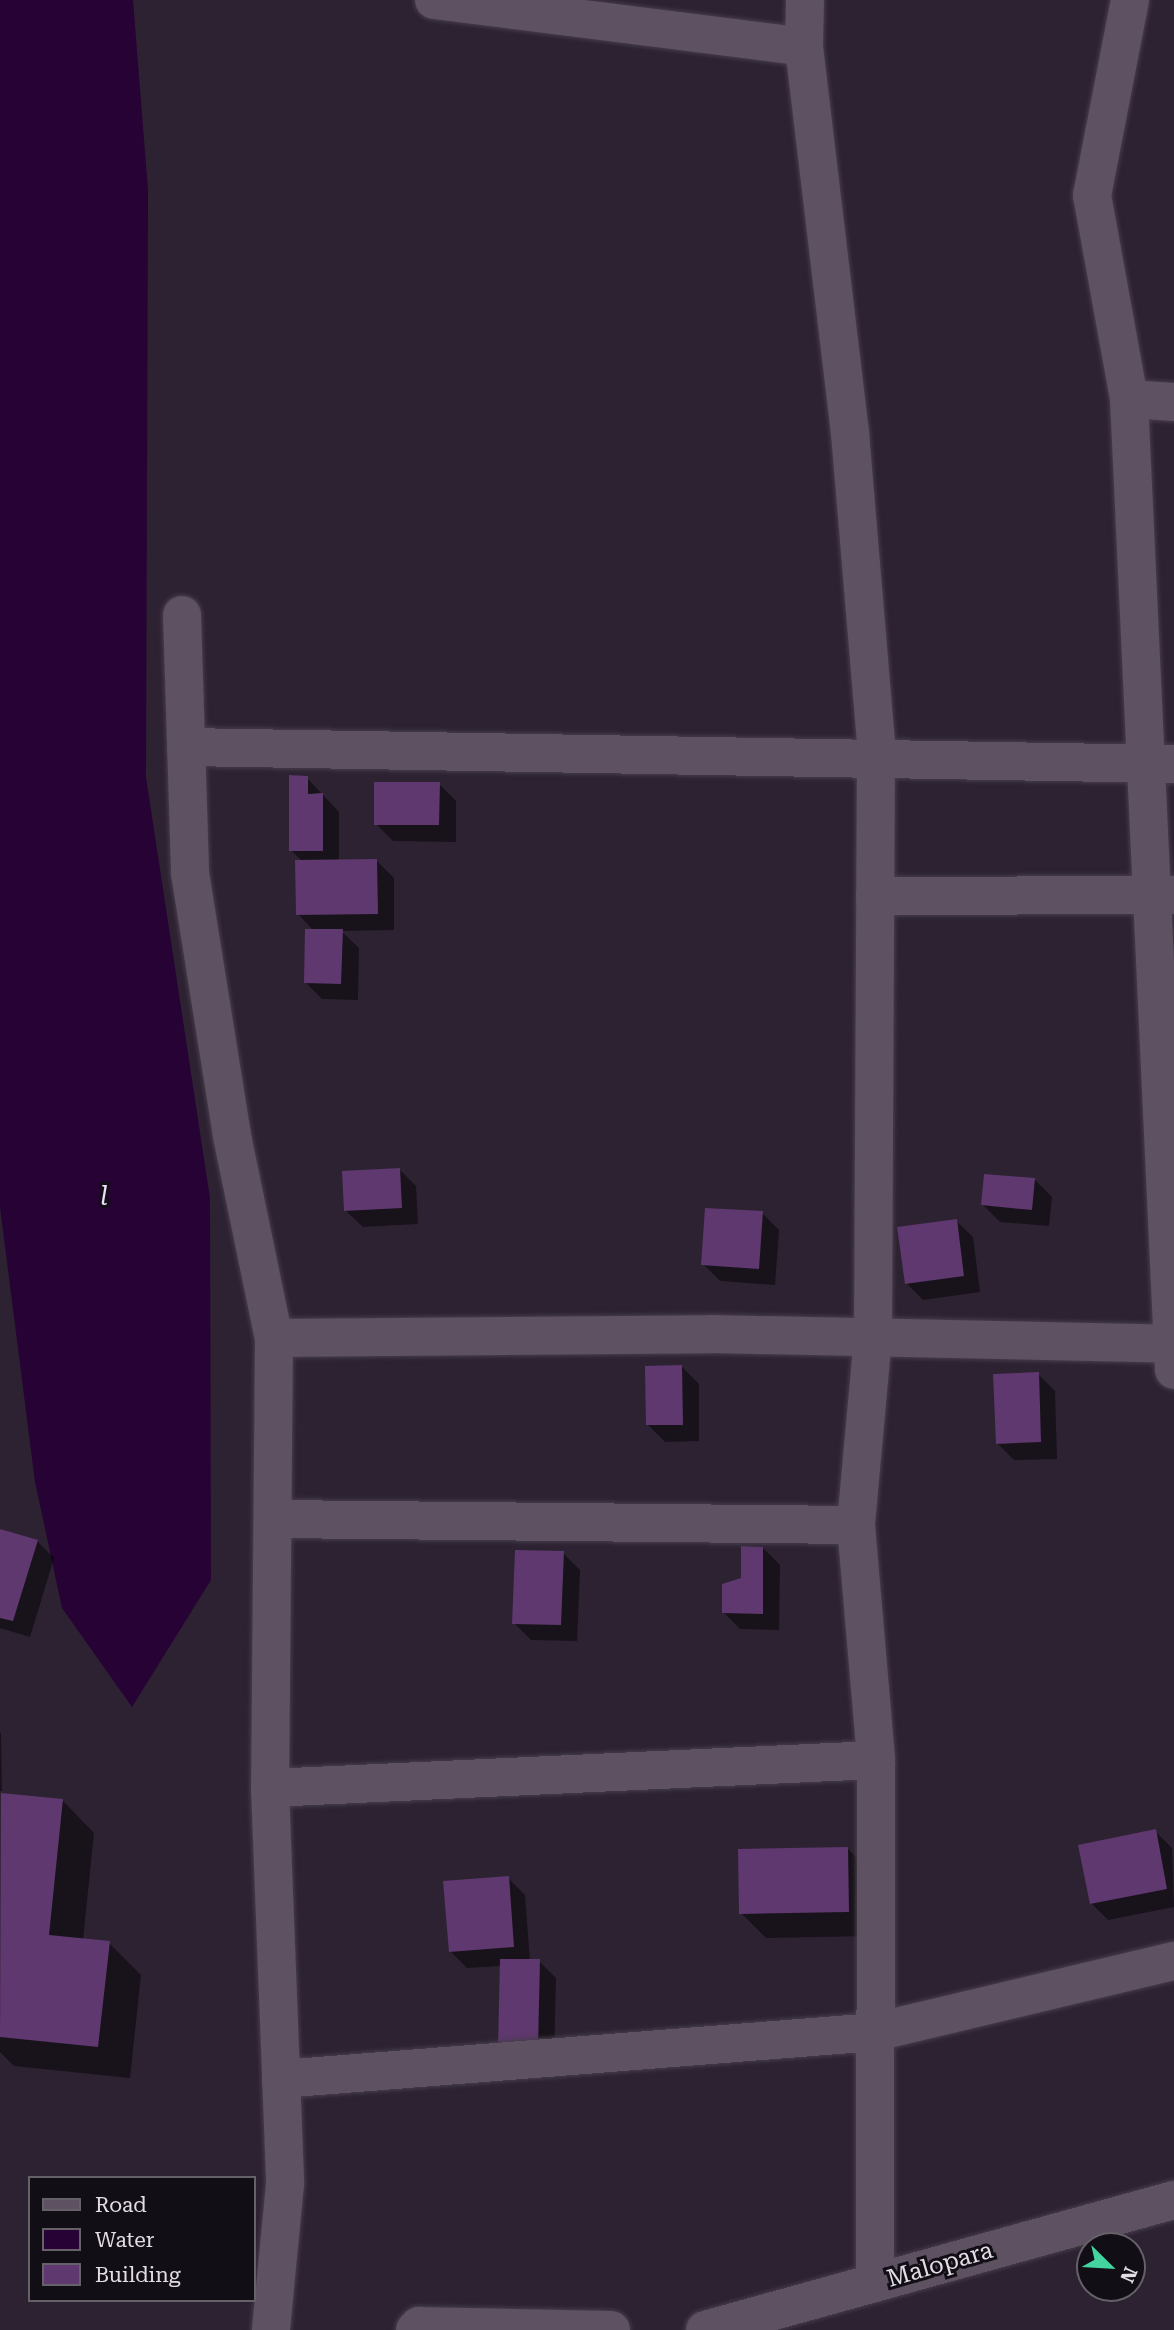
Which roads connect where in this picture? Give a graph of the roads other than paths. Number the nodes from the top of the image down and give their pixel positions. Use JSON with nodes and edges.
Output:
{"nodes":[{"id":1,"x":434,"y":0,"type":"edge"},
{"id":2,"x":805,"y":0,"type":"edge"},
{"id":3,"x":1130,"y":0,"type":"edge"},
{"id":4,"x":804,"y":47,"type":"junction"},
{"id":5,"x":1129,"y":399,"type":"junction"},
{"id":6,"x":1174,"y":402,"type":"edge"},
{"id":7,"x":182,"y":615,"type":"dead end"},
{"id":8,"x":186,"y":747,"type":"junction"},
{"id":9,"x":876,"y":760,"type":"junction"},
{"id":10,"x":1160,"y":764,"type":"edge"},
{"id":11,"x":1161,"y":895,"type":"edge"},
{"id":12,"x":875,"y":896,"type":"junction"},
{"id":13,"x":873,"y":1337,"type":"junction"},
{"id":14,"x":274,"y":1338,"type":"junction"},
{"id":15,"x":1173,"y":1353,"type":"edge"},
{"id":16,"x":273,"y":1519,"type":"junction"},
{"id":17,"x":856,"y":1525,"type":"junction"},
{"id":18,"x":876,"y":1760,"type":"junction"},
{"id":19,"x":270,"y":1788,"type":"junction"},
{"id":20,"x":1174,"y":1961,"type":"edge"},
{"id":21,"x":876,"y":2032,"type":"junction"},
{"id":22,"x":281,"y":2079,"type":"junction"},
{"id":23,"x":1174,"y":2200,"type":"edge"},
{"id":24,"x":875,"y":2283,"type":"junction"},
{"id":25,"x":271,"y":2330,"type":"edge"},
{"id":26,"x":415,"y":2330,"type":"edge"},
{"id":27,"x":583,"y":2330,"type":"edge"},
{"id":28,"x":611,"y":2330,"type":"edge"},
{"id":29,"x":705,"y":2330,"type":"edge"}],
"edges":[{"from":1,"to":4,"type":"street"},
{"from":2,"to":4,"type":"street"},
{"from":3,"to":5,"type":"street"},
{"from":4,"to":9,"type":"street"},
{"from":5,"to":6,"type":"street"},
{"from":5,"to":10,"type":"street"},
{"from":7,"to":8,"type":"street"},
{"from":8,"to":9,"type":"street"},
{"from":8,"to":14,"type":"street"},
{"from":9,"to":10,"type":"street"},
{"from":9,"to":12,"type":"street"},
{"from":10,"to":11,"type":"street"},
{"from":11,"to":12,"type":"street"},
{"from":11,"to":15,"type":"street"},
{"from":12,"to":13,"type":"street"},
{"from":13,"to":14,"type":"street"},
{"from":13,"to":15,"type":"street"},
{"from":13,"to":17,"type":"street"},
{"from":14,"to":16,"type":"street"},
{"from":16,"to":17,"type":"street"},
{"from":16,"to":19,"type":"street"},
{"from":17,"to":18,"type":"street"},
{"from":18,"to":19,"type":"street"},
{"from":18,"to":21,"type":"street"},
{"from":19,"to":22,"type":"street"},
{"from":20,"to":21,"type":"street"},
{"from":21,"to":22,"type":"street"},
{"from":21,"to":24,"type":"street"},
{"from":22,"to":25,"type":"street"},
{"from":23,"to":24,"type":"street","name":"Malopara"},
{"from":24,"to":29,"type":"street","name":"Malopara"},
{"from":26,"to":27,"type":"street"},
{"from":27,"to":28,"type":"street"}]}
